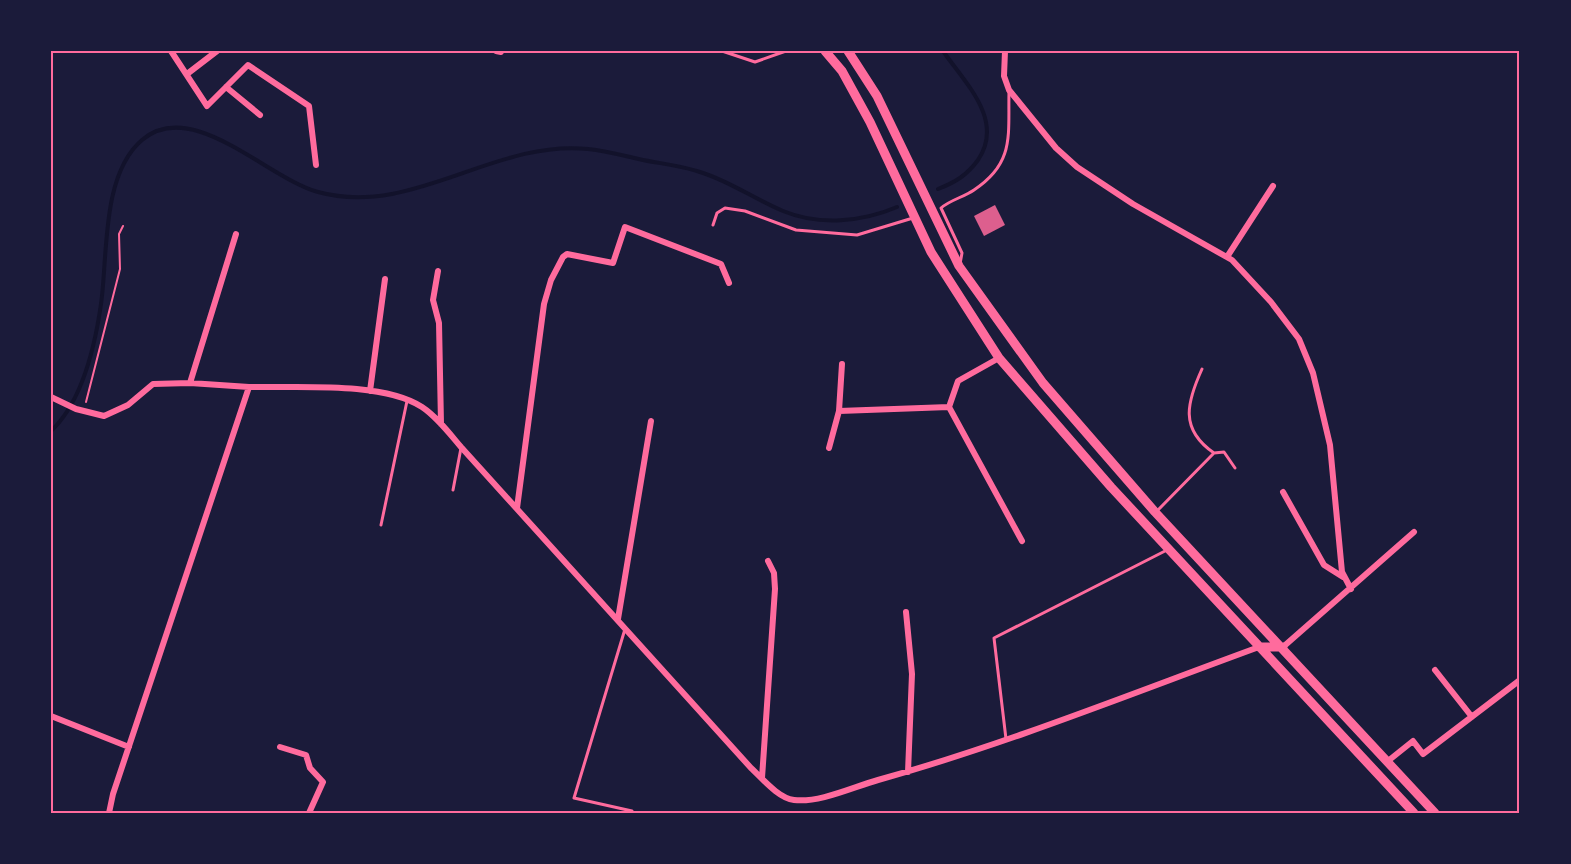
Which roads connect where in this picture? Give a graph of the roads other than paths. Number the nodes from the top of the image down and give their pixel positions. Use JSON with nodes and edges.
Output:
{"nodes":[{"id":1,"x":171,"y":51,"type":"edge"},
{"id":2,"x":217,"y":51,"type":"edge"},
{"id":3,"x":496,"y":51,"type":"edge"},
{"id":4,"x":501,"y":51,"type":"edge"},
{"id":5,"x":722,"y":51,"type":"edge"},
{"id":6,"x":786,"y":51,"type":"edge"},
{"id":7,"x":825,"y":51,"type":"edge"},
{"id":8,"x":848,"y":51,"type":"edge"},
{"id":9,"x":1005,"y":51,"type":"edge"},
{"id":10,"x":187,"y":74,"type":"junction"},
{"id":11,"x":226,"y":87,"type":"junction"},
{"id":12,"x":1009,"y":90,"type":"junction"},
{"id":13,"x":260,"y":115,"type":"dead end"},
{"id":14,"x":316,"y":165,"type":"dead end"},
{"id":15,"x":1273,"y":186,"type":"dead end"},
{"id":16,"x":915,"y":218,"type":"junction"},
{"id":17,"x":713,"y":225,"type":"dead end"},
{"id":18,"x":236,"y":234,"type":"dead end"},
{"id":19,"x":1227,"y":257,"type":"junction"},
{"id":20,"x":960,"y":266,"type":"junction"},
{"id":21,"x":438,"y":271,"type":"dead end"},
{"id":22,"x":385,"y":279,"type":"dead end"},
{"id":23,"x":729,"y":283,"type":"dead end"},
{"id":24,"x":999,"y":358,"type":"junction"},
{"id":25,"x":842,"y":364,"type":"dead end"},
{"id":26,"x":1202,"y":369,"type":"dead end"},
{"id":27,"x":190,"y":383,"type":"junction"},
{"id":28,"x":249,"y":387,"type":"junction"},
{"id":29,"x":370,"y":391,"type":"junction"},
{"id":30,"x":54,"y":398,"type":"edge"},
{"id":31,"x":408,"y":399,"type":"junction"},
{"id":32,"x":949,"y":407,"type":"junction"},
{"id":33,"x":839,"y":411,"type":"junction"},
{"id":34,"x":651,"y":421,"type":"dead end"},
{"id":35,"x":441,"y":424,"type":"junction"},
{"id":36,"x":461,"y":447,"type":"junction"},
{"id":37,"x":829,"y":448,"type":"dead end"},
{"id":38,"x":1214,"y":453,"type":"junction"},
{"id":39,"x":1235,"y":468,"type":"dead end"},
{"id":40,"x":453,"y":490,"type":"dead end"},
{"id":41,"x":1283,"y":492,"type":"dead end"},
{"id":42,"x":517,"y":508,"type":"junction"},
{"id":43,"x":1155,"y":512,"type":"junction"},
{"id":44,"x":381,"y":525,"type":"dead end"},
{"id":45,"x":1414,"y":532,"type":"dead end"},
{"id":46,"x":1022,"y":541,"type":"dead end"},
{"id":47,"x":1168,"y":549,"type":"junction"},
{"id":48,"x":768,"y":561,"type":"dead end"},
{"id":49,"x":1346,"y":579,"type":"junction"},
{"id":50,"x":1351,"y":589,"type":"junction"},
{"id":51,"x":906,"y":612,"type":"dead end"},
{"id":52,"x":618,"y":619,"type":"junction"},
{"id":53,"x":625,"y":627,"type":"junction"},
{"id":54,"x":1259,"y":647,"type":"junction"},
{"id":55,"x":1283,"y":647,"type":"junction"},
{"id":56,"x":1435,"y":670,"type":"dead end"},
{"id":57,"x":1520,"y":680,"type":"edge"},
{"id":58,"x":51,"y":716,"type":"edge"},
{"id":59,"x":1472,"y":717,"type":"junction"},
{"id":60,"x":1006,"y":739,"type":"junction"},
{"id":61,"x":129,"y":747,"type":"junction"},
{"id":62,"x":280,"y":747,"type":"dead end"},
{"id":63,"x":1388,"y":761,"type":"junction"},
{"id":64,"x":908,"y":772,"type":"junction"},
{"id":65,"x":762,"y":778,"type":"junction"},
{"id":66,"x":632,"y":811,"type":"dead end"},
{"id":67,"x":109,"y":813,"type":"edge"},
{"id":68,"x":309,"y":813,"type":"edge"},
{"id":69,"x":1414,"y":813,"type":"edge"},
{"id":70,"x":1435,"y":813,"type":"edge"}],
"edges":[{"from":1,"to":10,"type":"street"},
{"from":2,"to":10,"type":"street"},
{"from":3,"to":4,"type":"street"},
{"from":5,"to":6,"type":"lane"},
{"from":7,"to":16,"type":"main road"},
{"from":8,"to":20,"type":"main road"},
{"from":9,"to":12,"type":"street"},
{"from":10,"to":11,"type":"street"},
{"from":11,"to":13,"type":"street"},
{"from":11,"to":14,"type":"street"},
{"from":12,"to":19,"type":"street"},
{"from":12,"to":20,"type":"lane"},
{"from":15,"to":19,"type":"street"},
{"from":16,"to":17,"type":"lane"},
{"from":16,"to":24,"type":"main road"},
{"from":18,"to":27,"type":"street"},
{"from":19,"to":49,"type":"street"},
{"from":20,"to":43,"type":"main road"},
{"from":21,"to":35,"type":"street"},
{"from":22,"to":29,"type":"street"},
{"from":23,"to":42,"type":"street"},
{"from":24,"to":32,"type":"street"},
{"from":24,"to":47,"type":"main road"},
{"from":25,"to":33,"type":"street"},
{"from":26,"to":38,"type":"lane"},
{"from":27,"to":28,"type":"street"},
{"from":27,"to":30,"type":"street"},
{"from":28,"to":29,"type":"street"},
{"from":28,"to":61,"type":"street"},
{"from":29,"to":31,"type":"street"},
{"from":31,"to":35,"type":"street"},
{"from":31,"to":44,"type":"lane"},
{"from":32,"to":33,"type":"street"},
{"from":32,"to":46,"type":"street"},
{"from":33,"to":37,"type":"street"},
{"from":34,"to":52,"type":"street"},
{"from":35,"to":36,"type":"street"},
{"from":36,"to":40,"type":"lane"},
{"from":36,"to":42,"type":"street"},
{"from":38,"to":39,"type":"lane"},
{"from":38,"to":43,"type":"lane"},
{"from":41,"to":49,"type":"street"},
{"from":42,"to":52,"type":"street"},
{"from":43,"to":55,"type":"main road"},
{"from":45,"to":50,"type":"street"},
{"from":47,"to":54,"type":"main road"},
{"from":47,"to":60,"type":"lane"},
{"from":48,"to":65,"type":"street"},
{"from":49,"to":50,"type":"street"},
{"from":50,"to":55,"type":"street"},
{"from":51,"to":64,"type":"street"},
{"from":52,"to":53,"type":"street"},
{"from":53,"to":65,"type":"street"},
{"from":53,"to":66,"type":"lane"},
{"from":54,"to":55,"type":"main road"},
{"from":54,"to":60,"type":"street"},
{"from":54,"to":69,"type":"main road"},
{"from":55,"to":63,"type":"main road"},
{"from":56,"to":59,"type":"street"},
{"from":57,"to":59,"type":"street"},
{"from":58,"to":61,"type":"street"},
{"from":59,"to":63,"type":"street"},
{"from":60,"to":64,"type":"street"},
{"from":61,"to":67,"type":"street"},
{"from":62,"to":68,"type":"street"},
{"from":63,"to":70,"type":"main road"},
{"from":64,"to":65,"type":"street"}]}
